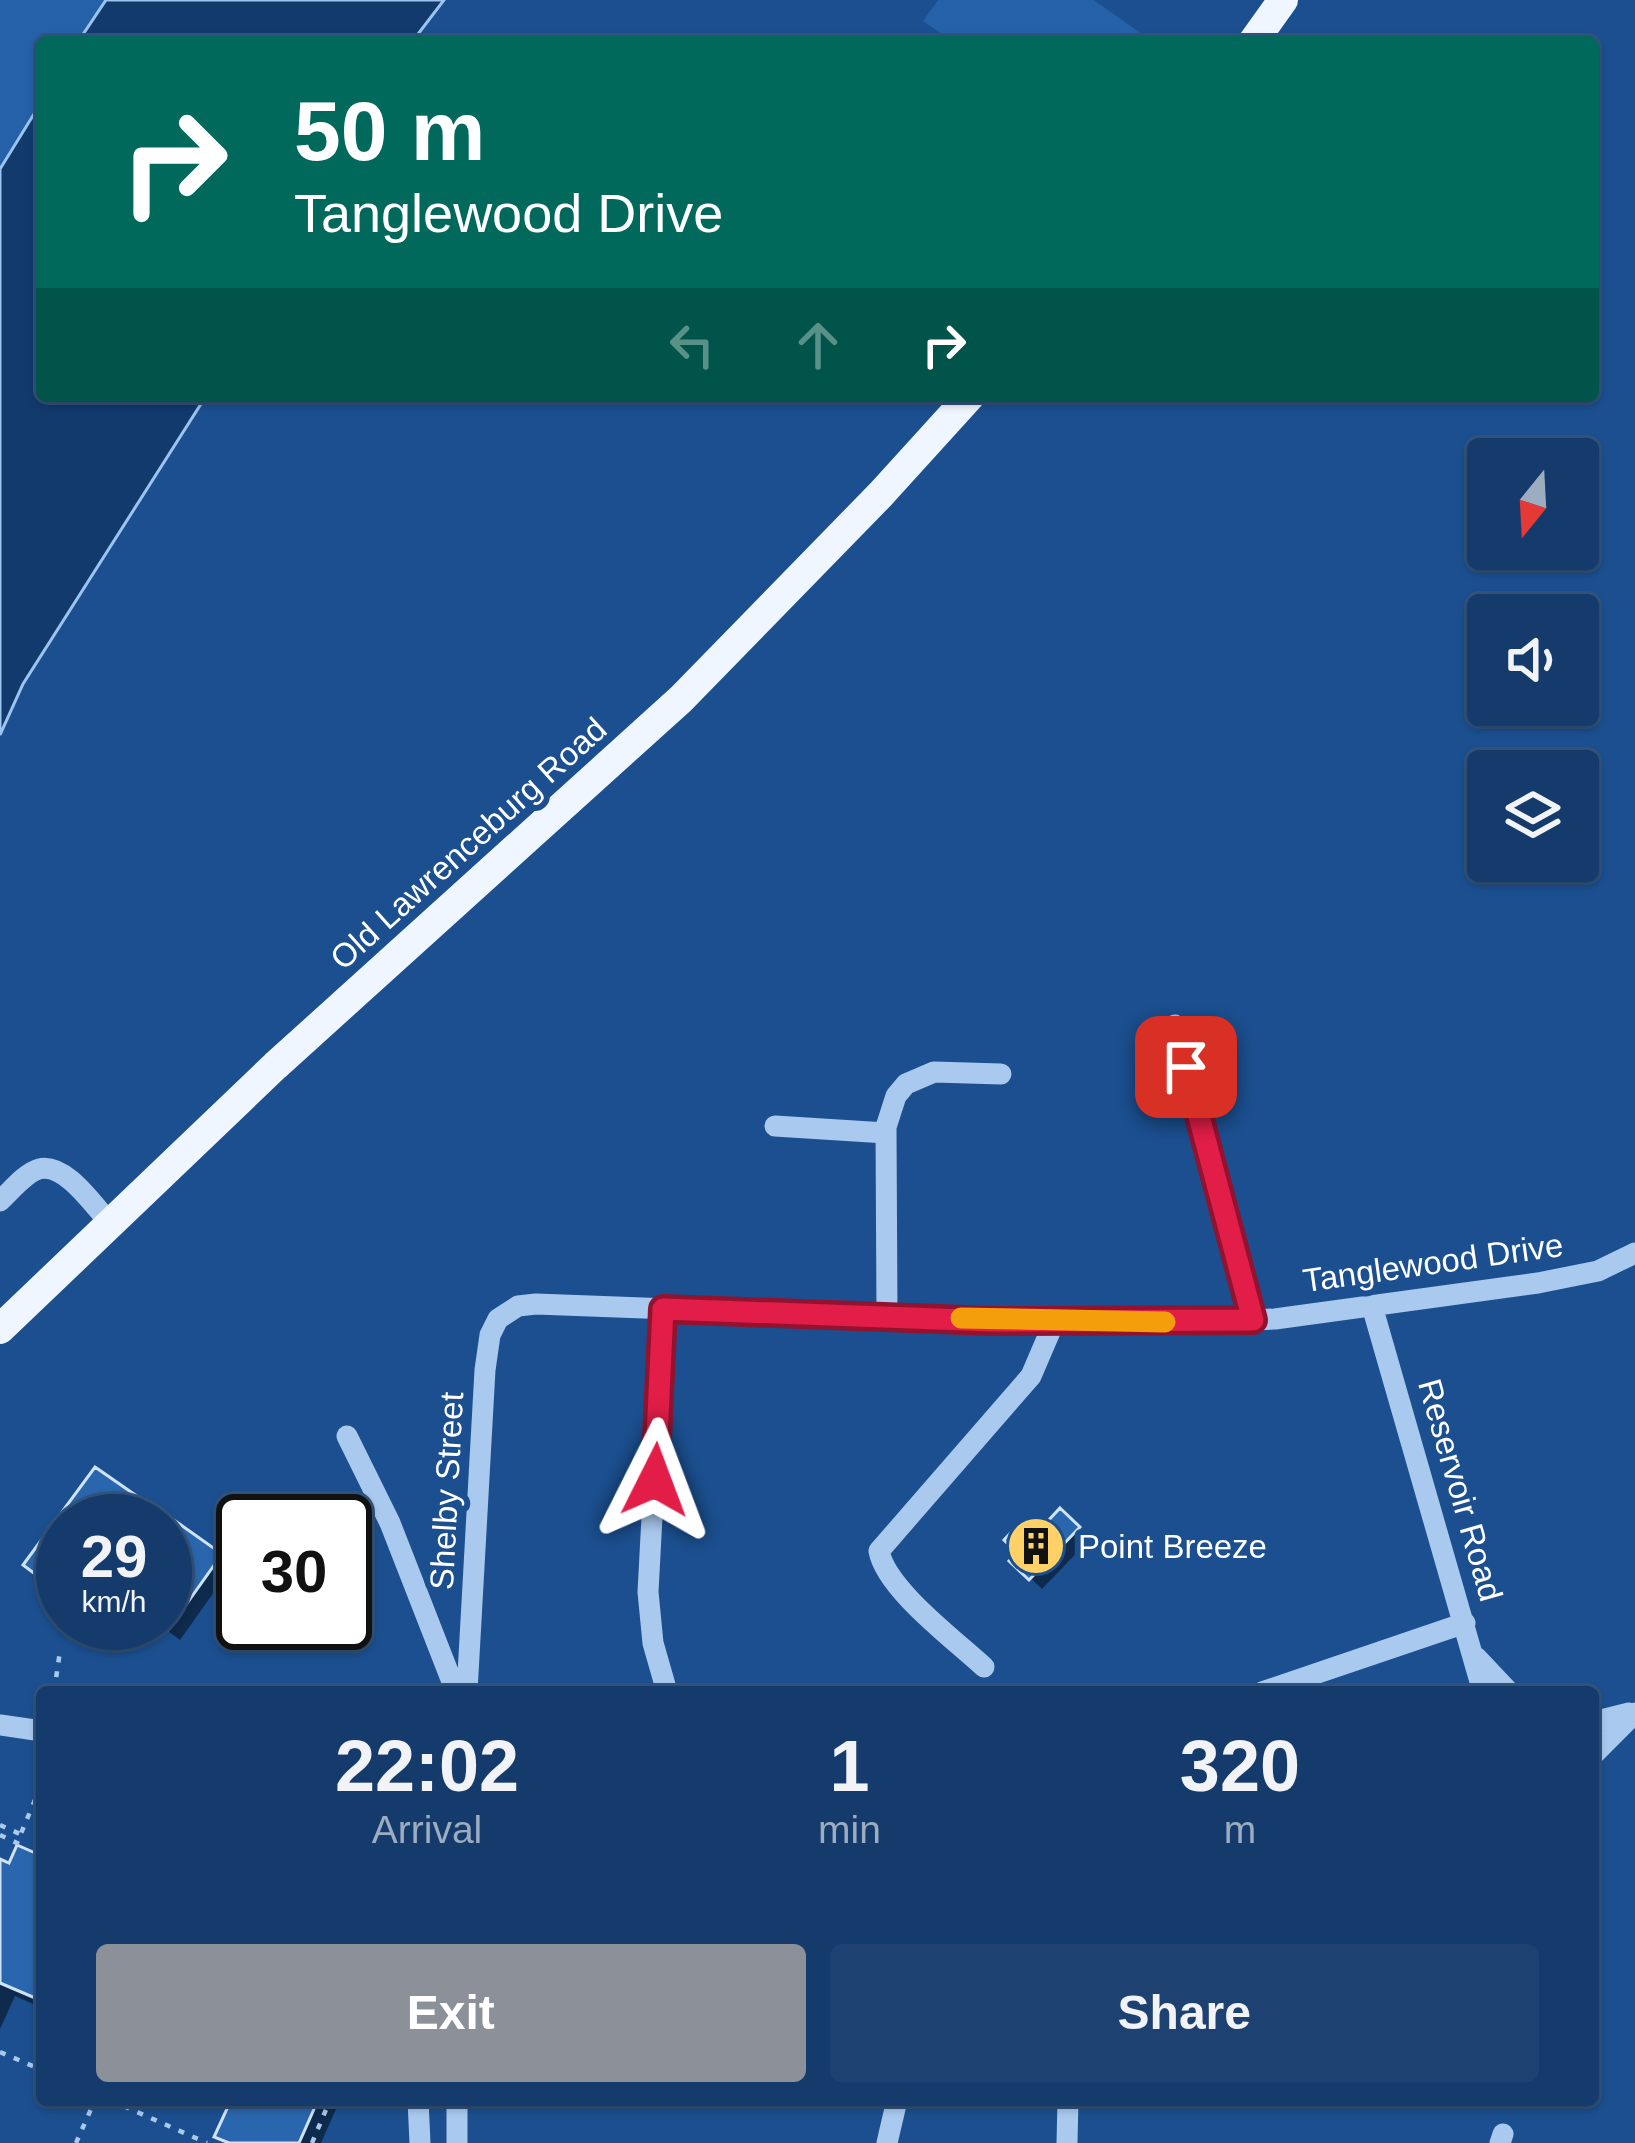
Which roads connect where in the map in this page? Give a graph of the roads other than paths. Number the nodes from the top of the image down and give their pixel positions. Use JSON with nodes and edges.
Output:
{"nodes":[{"id":1,"x":1283,"y":0,"type":"edge"},
{"id":2,"x":1257,"y":36,"type":"edge"},
{"id":3,"x":965,"y":402,"type":"edge"},
{"id":4,"x":1175,"y":1025,"type":"dead end"},
{"id":5,"x":1001,"y":1074,"type":"dead end"},
{"id":6,"x":775,"y":1126,"type":"dead end"},
{"id":7,"x":886,"y":1133,"type":"junction"},
{"id":8,"x":0,"y":1201,"type":"edge"},
{"id":9,"x":110,"y":1222,"type":"junction"},
{"id":10,"x":1635,"y":1253,"type":"edge"},
{"id":11,"x":518,"y":1306,"type":"joint"},
{"id":12,"x":1372,"y":1306,"type":"junction"},
{"id":13,"x":663,"y":1309,"type":"junction"},
{"id":14,"x":887,"y":1317,"type":"junction"},
{"id":15,"x":1055,"y":1320,"type":"junction"},
{"id":16,"x":1253,"y":1320,"type":"junction"},
{"id":17,"x":0,"y":1329,"type":"edge"},
{"id":18,"x":347,"y":1436,"type":"dead end"},
{"id":19,"x":1465,"y":1623,"type":"junction"},
{"id":20,"x":1473,"y":1654,"type":"junction"},
{"id":21,"x":984,"y":1667,"type":"dead end"},
{"id":22,"x":454,"y":1686,"type":"edge"},
{"id":23,"x":467,"y":1686,"type":"edge"},
{"id":24,"x":665,"y":1686,"type":"edge"},
{"id":25,"x":1280,"y":1686,"type":"edge"},
{"id":26,"x":1481,"y":1686,"type":"edge"},
{"id":27,"x":1502,"y":1686,"type":"edge"},
{"id":28,"x":1635,"y":1712,"type":"edge"},
{"id":29,"x":1599,"y":1722,"type":"edge"},
{"id":30,"x":0,"y":1725,"type":"edge"},
{"id":31,"x":36,"y":1730,"type":"edge"},
{"id":32,"x":1599,"y":1749,"type":"edge"},
{"id":33,"x":418,"y":2106,"type":"edge"},
{"id":34,"x":457,"y":2106,"type":"edge"},
{"id":35,"x":895,"y":2106,"type":"edge"},
{"id":36,"x":1068,"y":2106,"type":"edge"},
{"id":37,"x":420,"y":2143,"type":"edge"},
{"id":38,"x":457,"y":2143,"type":"edge"},
{"id":39,"x":886,"y":2143,"type":"edge"},
{"id":40,"x":1067,"y":2143,"type":"edge"}],
"edges":[{"from":1,"to":2,"type":"main road"},
{"from":3,"to":9,"type":"main road","name":"Old Lawrenceburg Road"},
{"from":4,"to":16,"type":"street"},
{"from":5,"to":7,"type":"street"},
{"from":6,"to":7,"type":"street"},
{"from":7,"to":14,"type":"street"},
{"from":8,"to":9,"type":"street"},
{"from":9,"to":17,"type":"main road","name":"Old Lawrenceburg Road"},
{"from":10,"to":12,"type":"street","name":"Tanglewood Drive"},
{"from":11,"to":13,"type":"street","name":"Tanglewood Drive"},
{"from":11,"to":23,"type":"street","name":"Shelby Street"},
{"from":12,"to":16,"type":"street","name":"Tanglewood Drive"},
{"from":12,"to":19,"type":"street","name":"Reservoir Road"},
{"from":13,"to":14,"type":"street","name":"Tanglewood Drive"},
{"from":13,"to":24,"type":"street"},
{"from":14,"to":15,"type":"street","name":"Tanglewood Drive"},
{"from":15,"to":16,"type":"street","name":"Tanglewood Drive"},
{"from":15,"to":21,"type":"street"},
{"from":18,"to":22,"type":"street"},
{"from":19,"to":20,"type":"street","name":"Reservoir Road"},
{"from":19,"to":25,"type":"street"},
{"from":20,"to":26,"type":"street","name":"Reservoir Road"},
{"from":20,"to":27,"type":"street"},
{"from":28,"to":29,"type":"street"},
{"from":28,"to":32,"type":"street"},
{"from":30,"to":31,"type":"street"},
{"from":33,"to":37,"type":"street"},
{"from":34,"to":38,"type":"street"},
{"from":35,"to":39,"type":"street"},
{"from":36,"to":40,"type":"street"}]}
